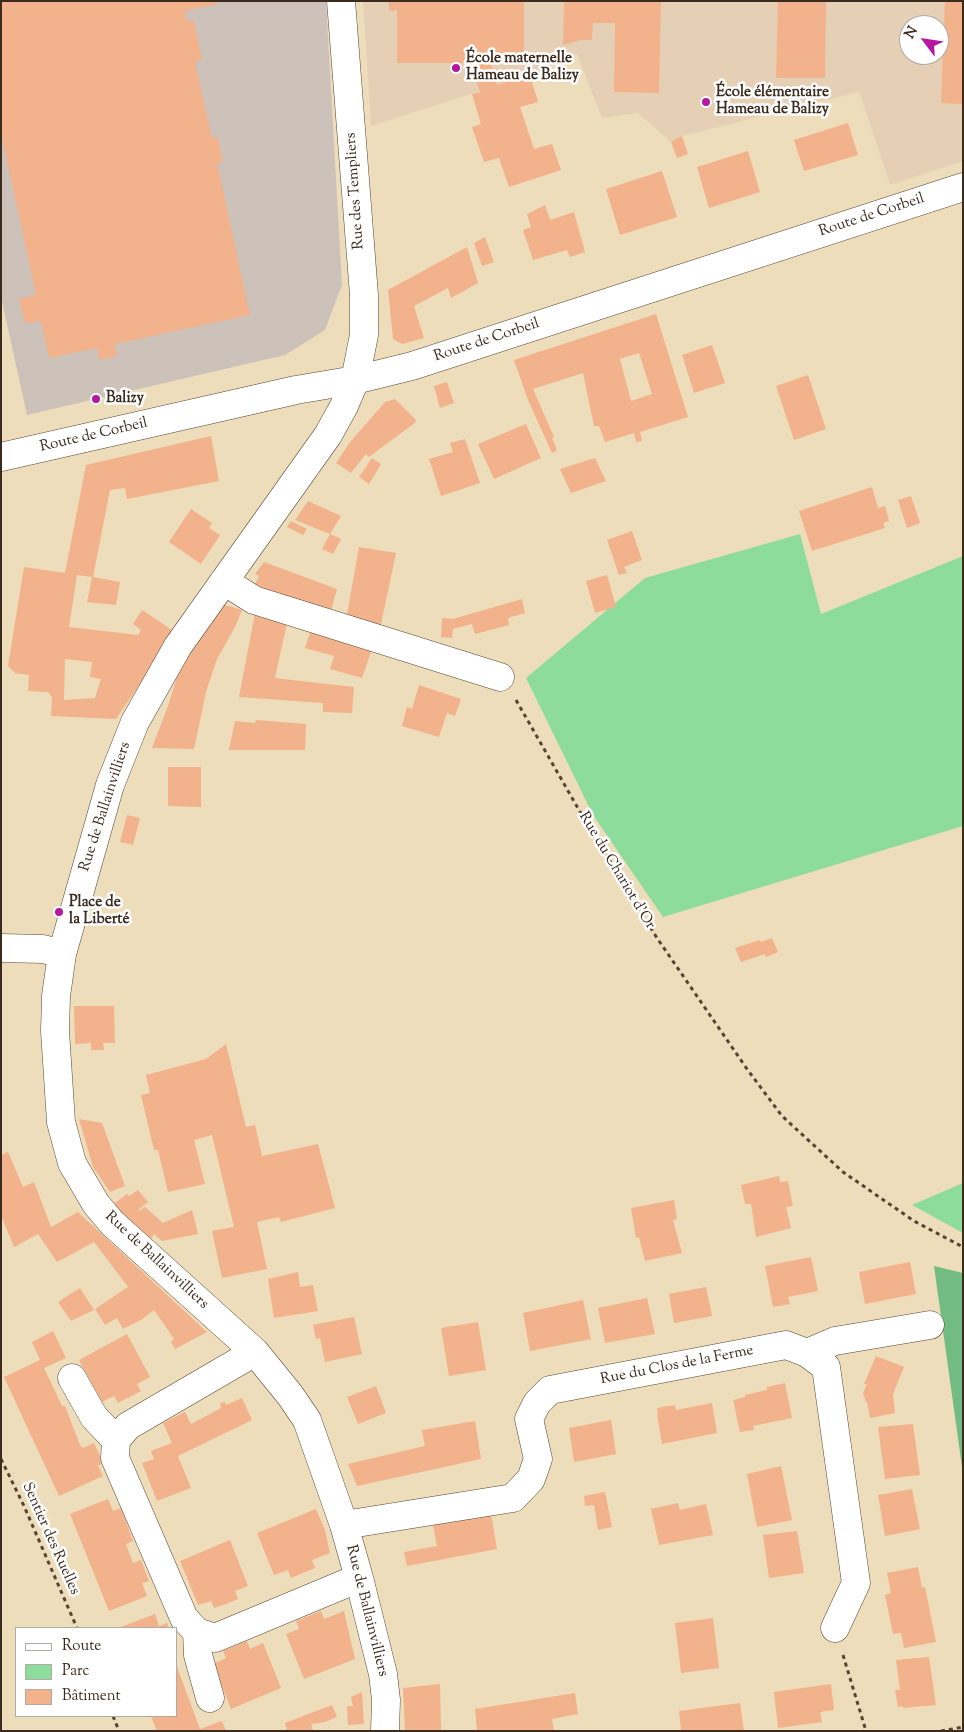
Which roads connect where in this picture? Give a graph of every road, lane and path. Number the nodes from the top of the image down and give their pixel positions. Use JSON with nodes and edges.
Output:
{"nodes":[{"id":1,"x":341,"y":1,"type":"edge"},
{"id":2,"x":963,"y":187,"type":"edge"},
{"id":3,"x":355,"y":380,"type":"junction"},
{"id":4,"x":1,"y":457,"type":"edge"},
{"id":5,"x":224,"y":581,"type":"junction"},
{"id":6,"x":500,"y":677,"type":"joint"},
{"id":7,"x":1,"y":948,"type":"edge"},
{"id":8,"x":62,"y":954,"type":"junction"},
{"id":9,"x":963,"y":1247,"type":"edge"},
{"id":10,"x":930,"y":1325,"type":"dead end"},
{"id":11,"x":255,"y":1352,"type":"junction"},
{"id":12,"x":808,"y":1353,"type":"junction"},
{"id":13,"x":72,"y":1378,"type":"dead end"},
{"id":14,"x":116,"y":1440,"type":"junction"},
{"id":15,"x":1,"y":1458,"type":"edge"},
{"id":16,"x":344,"y":1525,"type":"junction"},
{"id":17,"x":359,"y":1578,"type":"junction"},
{"id":18,"x":77,"y":1627,"type":"edge"},
{"id":19,"x":835,"y":1628,"type":"joint"},
{"id":20,"x":197,"y":1632,"type":"junction"},
{"id":21,"x":210,"y":1698,"type":"dead end"},
{"id":22,"x":113,"y":1717,"type":"edge"},
{"id":23,"x":963,"y":1727,"type":"edge"},
{"id":24,"x":119,"y":1731,"type":"edge"},
{"id":25,"x":385,"y":1731,"type":"edge"},
{"id":26,"x":866,"y":1731,"type":"edge"},
{"id":27,"x":941,"y":1731,"type":"edge"}],
"edges":[{"from":1,"to":3,"type":"street","name":"Rue des Templiers"},
{"from":2,"to":3,"type":"street","name":"Route de Corbeil"},
{"from":3,"to":4,"type":"street","name":"Route de Corbeil"},
{"from":3,"to":5,"type":"street","name":"Rue de Ballainvilliers"},
{"from":5,"to":6,"type":"street"},
{"from":5,"to":8,"type":"street","name":"Rue de Ballainvilliers"},
{"from":6,"to":9,"type":"path","name":"Rue du Chariot d'Or"},
{"from":7,"to":8,"type":"street"},
{"from":8,"to":11,"type":"street","name":"Rue de Ballainvilliers"},
{"from":10,"to":12,"type":"street"},
{"from":11,"to":14,"type":"street"},
{"from":11,"to":16,"type":"street","name":"Rue de Ballainvilliers"},
{"from":12,"to":16,"type":"street","name":"Rue du Clos de la Ferme"},
{"from":12,"to":19,"type":"street","name":"Rue du Clos de la Ferme"},
{"from":13,"to":14,"type":"street"},
{"from":14,"to":20,"type":"street"},
{"from":15,"to":18,"type":"path","name":"Sentier des Ruelles"},
{"from":16,"to":17,"type":"street","name":"Rue de Ballainvilliers"},
{"from":17,"to":20,"type":"street"},
{"from":17,"to":25,"type":"street","name":"Rue de Ballainvilliers"},
{"from":19,"to":26,"type":"path"},
{"from":20,"to":21,"type":"street"},
{"from":22,"to":24,"type":"path"},
{"from":23,"to":27,"type":"path"}]}
